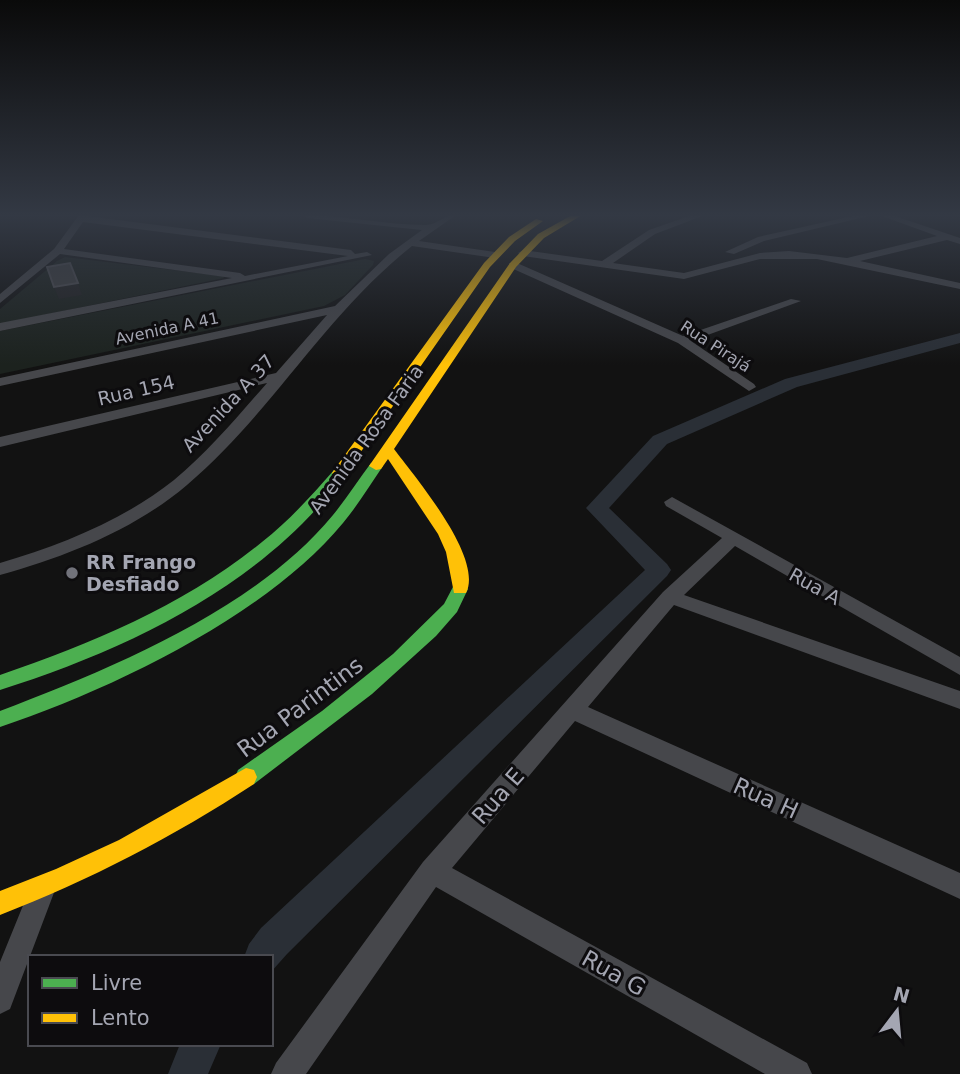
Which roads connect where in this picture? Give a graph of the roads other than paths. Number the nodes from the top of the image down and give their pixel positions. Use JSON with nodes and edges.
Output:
{"nodes":[{"id":1,"x":40,"y":265,"type":"edge"},
{"id":2,"x":164,"y":265,"type":"edge"},
{"id":3,"x":317,"y":265,"type":"edge"},
{"id":4,"x":385,"y":265,"type":"edge"},
{"id":5,"x":487,"y":265,"type":"edge"},
{"id":6,"x":514,"y":265,"type":"edge"},
{"id":7,"x":523,"y":265,"type":"edge"},
{"id":8,"x":603,"y":265,"type":"edge"},
{"id":9,"x":710,"y":265,"type":"edge"},
{"id":10,"x":723,"y":265,"type":"edge"},
{"id":11,"x":867,"y":265,"type":"edge"},
{"id":12,"x":699,"y":272,"type":"junction"},
{"id":13,"x":254,"y":278,"type":"junction"},
{"id":14,"x":960,"y":286,"type":"edge"},
{"id":15,"x":0,"y":300,"type":"edge"},
{"id":16,"x":796,"y":301,"type":"dead end"},
{"id":17,"x":342,"y":308,"type":"junction"},
{"id":18,"x":0,"y":327,"type":"edge"},
{"id":19,"x":682,"y":340,"type":"junction"},
{"id":20,"x":282,"y":375,"type":"junction"},
{"id":21,"x":0,"y":382,"type":"edge"},
{"id":22,"x":401,"y":383,"type":"junction"},
{"id":23,"x":430,"y":387,"type":"junction"},
{"id":24,"x":749,"y":387,"type":"dead end"},
{"id":25,"x":0,"y":442,"type":"edge"},
{"id":26,"x":388,"y":450,"type":"junction"},
{"id":27,"x":672,"y":502,"type":"dead end"},
{"id":28,"x":732,"y":539,"type":"junction"},
{"id":29,"x":0,"y":569,"type":"edge"},
{"id":30,"x":670,"y":597,"type":"junction"},
{"id":31,"x":960,"y":667,"type":"edge"},
{"id":32,"x":0,"y":683,"type":"edge"},
{"id":33,"x":960,"y":700,"type":"edge"},
{"id":34,"x":572,"y":710,"type":"junction"},
{"id":35,"x":0,"y":719,"type":"edge"},
{"id":36,"x":432,"y":872,"type":"junction"},
{"id":37,"x":960,"y":886,"type":"edge"},
{"id":38,"x":42,"y":890,"type":"junction"},
{"id":39,"x":0,"y":902,"type":"edge"},
{"id":40,"x":0,"y":999,"type":"edge"},
{"id":41,"x":287,"y":1074,"type":"edge"},
{"id":42,"x":796,"y":1074,"type":"edge"}],
"edges":[{"from":1,"to":15,"type":"street"},
{"from":2,"to":13,"type":"street"},
{"from":3,"to":13,"type":"street"},
{"from":4,"to":17,"type":"street","name":"Avenida A 37"},
{"from":5,"to":22,"type":"street","name":"Avenida Rosa Faria"},
{"from":6,"to":23,"type":"street","name":"Avenida Rosa Faria"},
{"from":7,"to":19,"type":"street","name":"Rua Pirajá"},
{"from":8,"to":12,"type":"street"},
{"from":9,"to":12,"type":"street"},
{"from":10,"to":12,"type":"street"},
{"from":11,"to":14,"type":"street"},
{"from":13,"to":18,"type":"street"},
{"from":16,"to":19,"type":"street"},
{"from":17,"to":20,"type":"street","name":"Avenida A 37"},
{"from":17,"to":21,"type":"street","name":"Avenida A 41"},
{"from":19,"to":24,"type":"street","name":"Rua Pirajá"},
{"from":20,"to":25,"type":"street","name":"Rua 154"},
{"from":20,"to":29,"type":"street","name":"Avenida A 37"},
{"from":22,"to":23,"type":"street"},
{"from":22,"to":32,"type":"street","name":"Avenida Rosa Faria"},
{"from":23,"to":26,"type":"street","name":"Avenida Rosa Faria"},
{"from":26,"to":35,"type":"street","name":"Avenida Rosa Faria"},
{"from":26,"to":38,"type":"street","name":"Rua Parintins"},
{"from":27,"to":28,"type":"street","name":"Rua A"},
{"from":28,"to":30,"type":"street","name":"Rua E"},
{"from":28,"to":31,"type":"street","name":"Rua A"},
{"from":30,"to":33,"type":"street"},
{"from":30,"to":34,"type":"street","name":"Rua E"},
{"from":34,"to":36,"type":"street","name":"Rua E"},
{"from":34,"to":37,"type":"street","name":"Rua H"},
{"from":36,"to":41,"type":"street","name":"Rua E"},
{"from":36,"to":42,"type":"street","name":"Rua G"},
{"from":38,"to":39,"type":"street","name":"Rua Parintins"},
{"from":38,"to":40,"type":"street"}]}
